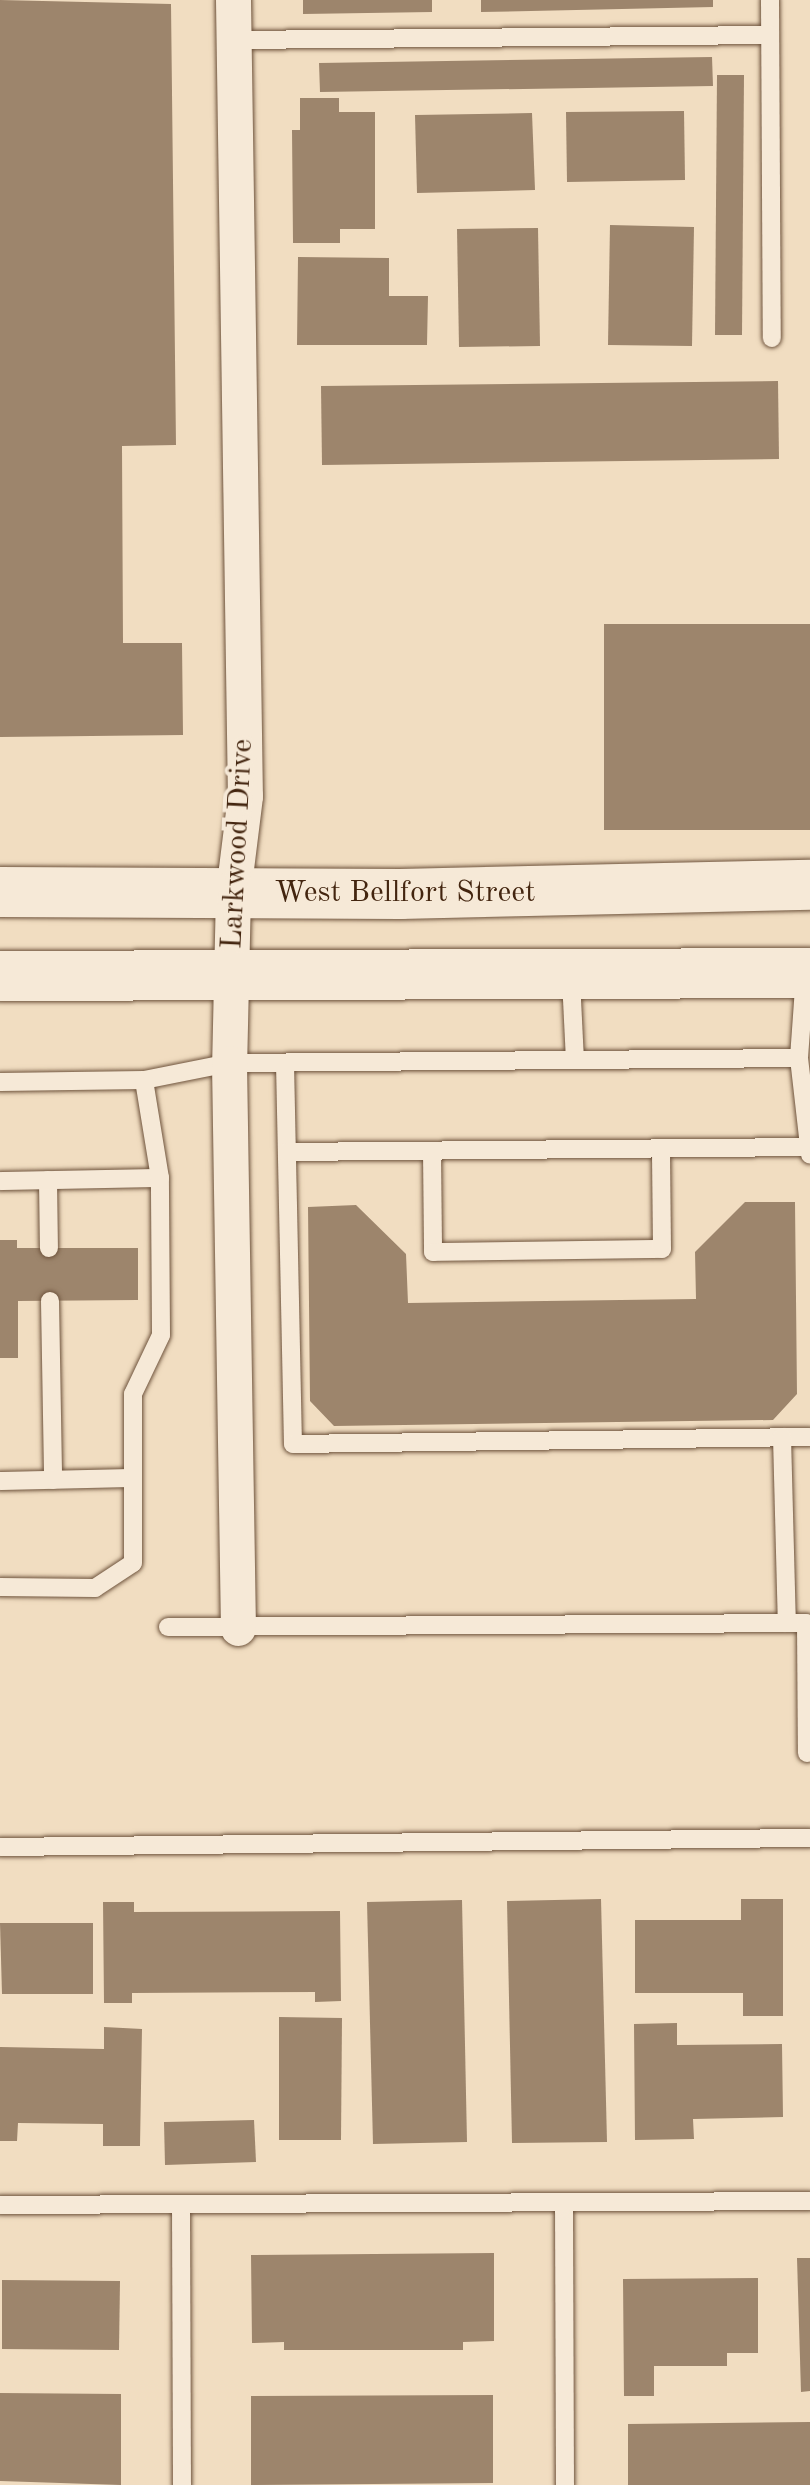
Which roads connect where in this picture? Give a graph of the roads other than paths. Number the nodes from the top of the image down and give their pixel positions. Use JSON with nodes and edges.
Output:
{"nodes":[{"id":1,"x":234,"y":0,"type":"edge"},
{"id":2,"x":770,"y":0,"type":"edge"},
{"id":3,"x":770,"y":35,"type":"junction"},
{"id":4,"x":234,"y":40,"type":"junction"},
{"id":5,"x":772,"y":338,"type":"dead end"},
{"id":6,"x":810,"y":886,"type":"edge"},
{"id":7,"x":0,"y":892,"type":"edge"},
{"id":8,"x":234,"y":894,"type":"junction"},
{"id":9,"x":232,"y":973,"type":"junction"},
{"id":10,"x":571,"y":973,"type":"junction"},
{"id":11,"x":808,"y":973,"type":"edge"},
{"id":12,"x":0,"y":976,"type":"edge"},
{"id":13,"x":800,"y":1058,"type":"junction"},
{"id":14,"x":575,"y":1060,"type":"junction"},
{"id":15,"x":229,"y":1062,"type":"junction"},
{"id":16,"x":285,"y":1062,"type":"junction"},
{"id":17,"x":144,"y":1080,"type":"junction"},
{"id":18,"x":0,"y":1082,"type":"edge"},
{"id":19,"x":810,"y":1146,"type":"edge"},
{"id":20,"x":660,"y":1148,"type":"junction"},
{"id":21,"x":432,"y":1151,"type":"junction"},
{"id":22,"x":287,"y":1152,"type":"junction"},
{"id":23,"x":810,"y":1154,"type":"edge"},
{"id":24,"x":160,"y":1178,"type":"junction"},
{"id":25,"x":48,"y":1180,"type":"junction"},
{"id":26,"x":0,"y":1181,"type":"edge"},
{"id":27,"x":49,"y":1248,"type":"dead end"},
{"id":28,"x":50,"y":1301,"type":"dead end"},
{"id":29,"x":810,"y":1437,"type":"edge"},
{"id":30,"x":782,"y":1438,"type":"junction"},
{"id":31,"x":132,"y":1478,"type":"junction"},
{"id":32,"x":53,"y":1480,"type":"junction"},
{"id":33,"x":0,"y":1481,"type":"edge"},
{"id":34,"x":0,"y":1587,"type":"edge"},
{"id":35,"x":786,"y":1623,"type":"junction"},
{"id":36,"x":168,"y":1627,"type":"dead end"},
{"id":37,"x":238,"y":1628,"type":"junction"},
{"id":38,"x":807,"y":1752,"type":"dead end"},
{"id":39,"x":810,"y":1838,"type":"edge"},
{"id":40,"x":0,"y":1847,"type":"edge"},
{"id":41,"x":810,"y":2201,"type":"edge"},
{"id":42,"x":564,"y":2202,"type":"junction"},
{"id":43,"x":181,"y":2204,"type":"junction"},
{"id":44,"x":0,"y":2206,"type":"edge"},
{"id":45,"x":182,"y":2485,"type":"edge"},
{"id":46,"x":565,"y":2485,"type":"edge"}],
"edges":[{"from":1,"to":4,"type":"street","name":"Larkwood Drive"},
{"from":2,"to":3,"type":"lane"},
{"from":3,"to":4,"type":"lane"},
{"from":3,"to":5,"type":"lane"},
{"from":4,"to":8,"type":"street","name":"Larkwood Drive"},
{"from":6,"to":8,"type":"main road","name":"West Bellfort Street"},
{"from":7,"to":8,"type":"main road","name":"West Bellfort Street"},
{"from":8,"to":9,"type":"street","name":"Larkwood Drive"},
{"from":9,"to":10,"type":"main road"},
{"from":9,"to":12,"type":"main road"},
{"from":9,"to":15,"type":"street","name":"Larkwood Drive"},
{"from":10,"to":11,"type":"main road"},
{"from":10,"to":14,"type":"lane"},
{"from":11,"to":13,"type":"lane"},
{"from":13,"to":14,"type":"lane"},
{"from":13,"to":19,"type":"lane"},
{"from":14,"to":16,"type":"lane"},
{"from":15,"to":16,"type":"lane"},
{"from":15,"to":17,"type":"lane"},
{"from":15,"to":37,"type":"street","name":"Larkwood Drive"},
{"from":16,"to":22,"type":"lane"},
{"from":17,"to":18,"type":"lane"},
{"from":17,"to":24,"type":"lane"},
{"from":19,"to":20,"type":"lane"},
{"from":19,"to":23,"type":"lane"},
{"from":20,"to":21,"type":"lane"},
{"from":20,"to":21,"type":"lane"},
{"from":21,"to":22,"type":"lane"},
{"from":22,"to":30,"type":"lane"},
{"from":24,"to":25,"type":"lane"},
{"from":24,"to":31,"type":"lane"},
{"from":25,"to":26,"type":"lane"},
{"from":25,"to":27,"type":"lane"},
{"from":28,"to":32,"type":"lane"},
{"from":29,"to":30,"type":"lane"},
{"from":30,"to":35,"type":"lane"},
{"from":31,"to":32,"type":"lane"},
{"from":31,"to":34,"type":"lane"},
{"from":32,"to":33,"type":"lane"},
{"from":35,"to":37,"type":"lane"},
{"from":35,"to":38,"type":"lane"},
{"from":36,"to":37,"type":"lane"},
{"from":39,"to":40,"type":"lane"},
{"from":41,"to":42,"type":"lane"},
{"from":42,"to":43,"type":"lane"},
{"from":42,"to":46,"type":"lane"},
{"from":43,"to":44,"type":"lane"},
{"from":43,"to":45,"type":"lane"}]}
